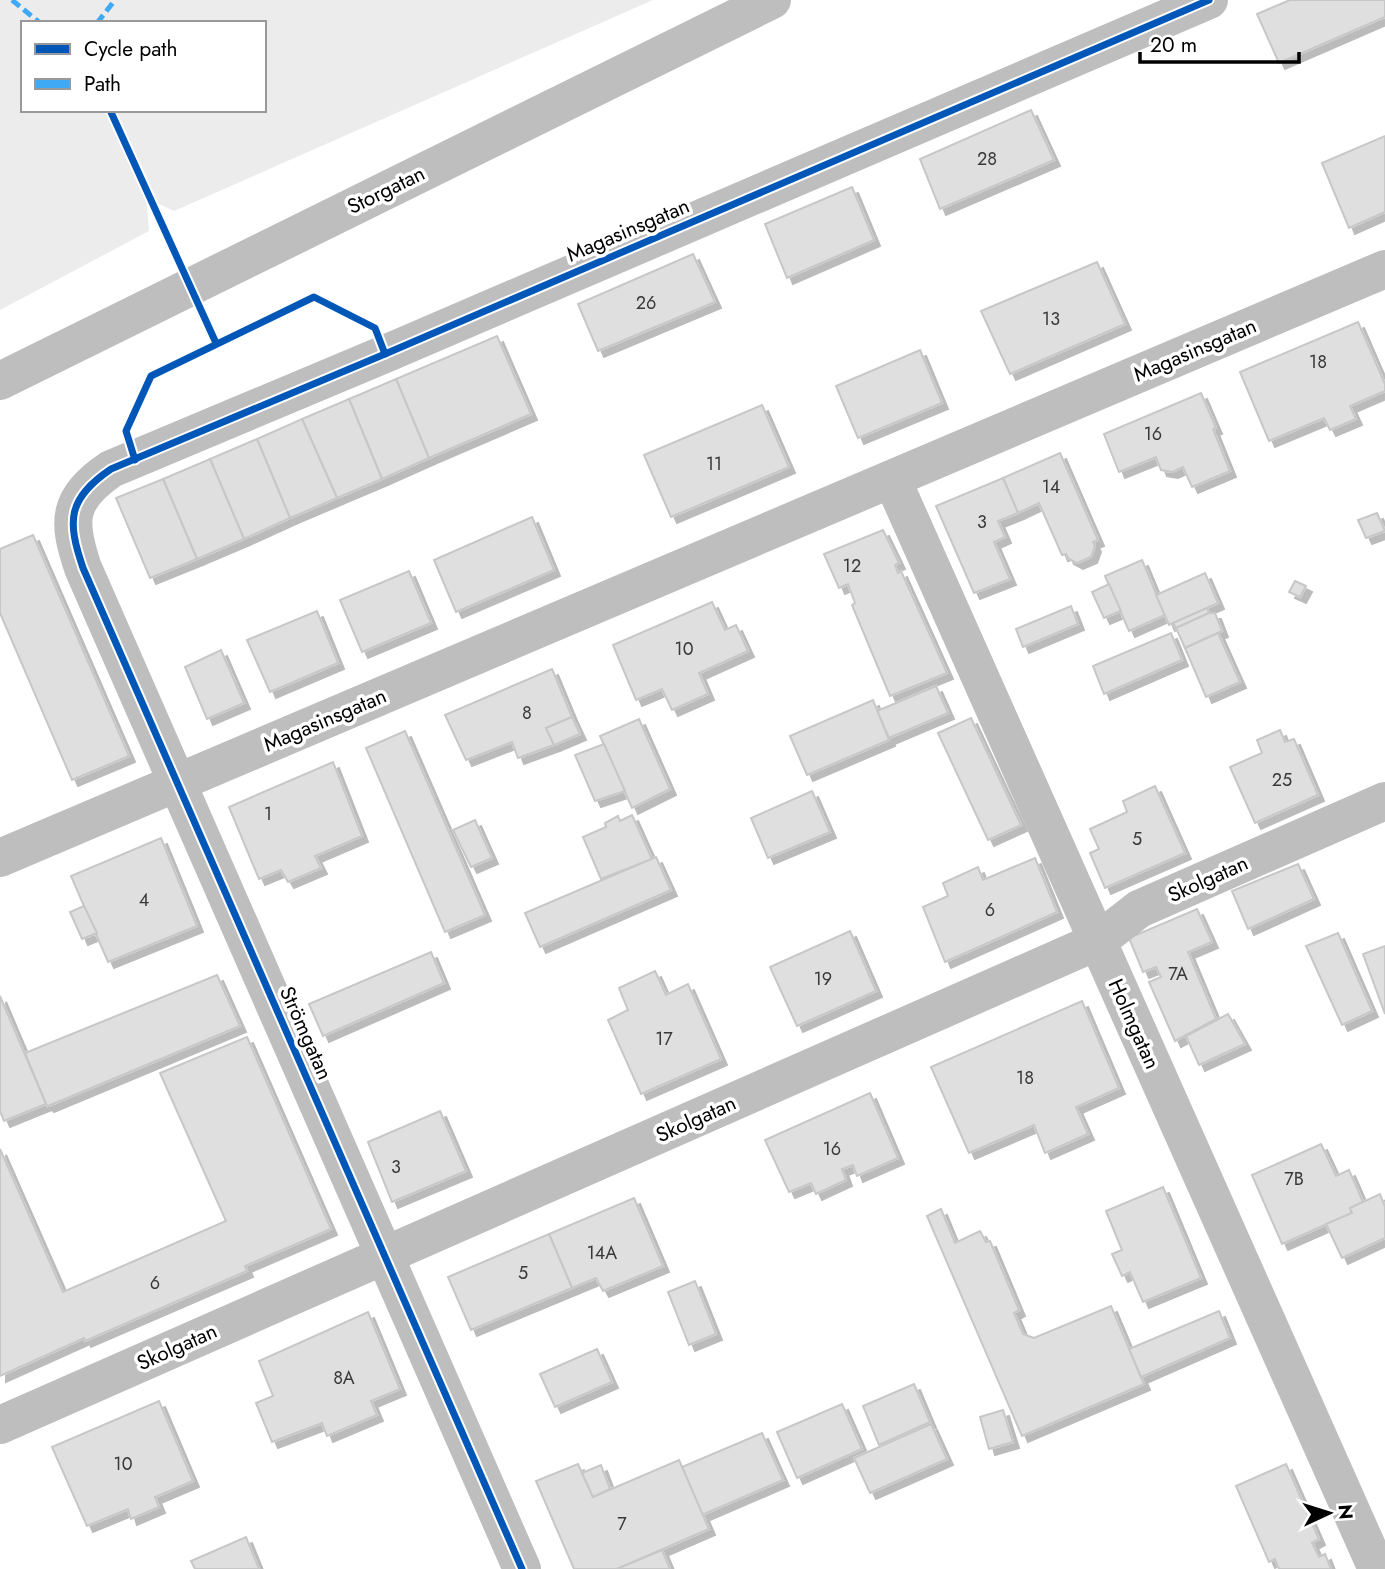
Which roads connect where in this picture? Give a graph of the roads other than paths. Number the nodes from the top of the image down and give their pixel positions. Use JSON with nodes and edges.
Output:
{"nodes":[{"id":1,"x":772,"y":0,"type":"edge"},
{"id":2,"x":1209,"y":0,"type":"edge"},
{"id":3,"x":1385,"y":269,"type":"edge"},
{"id":4,"x":0,"y":381,"type":"edge"},
{"id":5,"x":892,"y":479,"type":"junction"},
{"id":6,"x":75,"y":509,"type":"joint"},
{"id":7,"x":176,"y":783,"type":"junction"},
{"id":8,"x":1385,"y":801,"type":"edge"},
{"id":9,"x":0,"y":858,"type":"edge"},
{"id":10,"x":1098,"y":941,"type":"junction"},
{"id":11,"x":386,"y":1256,"type":"junction"},
{"id":12,"x":0,"y":1425,"type":"edge"},
{"id":13,"x":522,"y":1569,"type":"edge"},
{"id":14,"x":1377,"y":1569,"type":"edge"}],
"edges":[{"from":1,"to":4,"type":"street","name":"Storgatan"},
{"from":2,"to":6,"type":"street","name":"Magasinsgatan"},
{"from":3,"to":5,"type":"street","name":"Magasinsgatan"},
{"from":5,"to":7,"type":"street","name":"Magasinsgatan"},
{"from":5,"to":10,"type":"street","name":"Holmgatan"},
{"from":6,"to":7,"type":"street","name":"Strömgatan"},
{"from":7,"to":9,"type":"street","name":"Magasinsgatan"},
{"from":7,"to":11,"type":"street","name":"Strömgatan"},
{"from":8,"to":10,"type":"street","name":"Skolgatan"},
{"from":10,"to":11,"type":"street","name":"Skolgatan"},
{"from":10,"to":14,"type":"street","name":"Holmgatan"},
{"from":11,"to":12,"type":"street","name":"Skolgatan"},
{"from":11,"to":13,"type":"street","name":"Strömgatan"}]}
